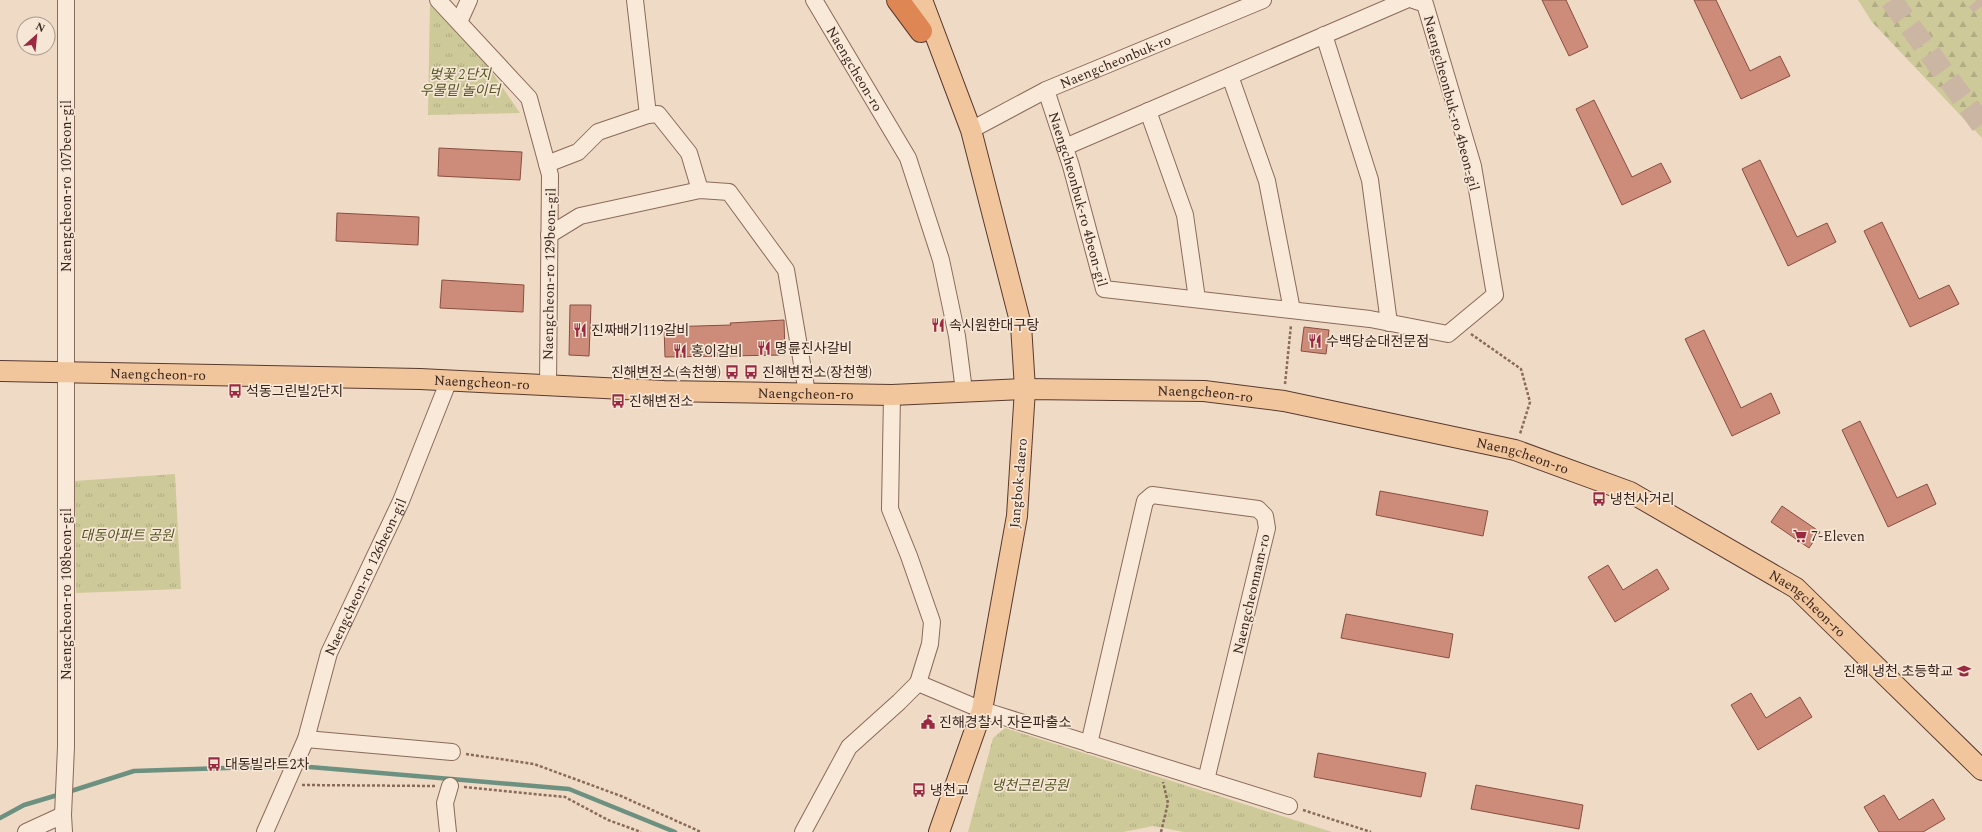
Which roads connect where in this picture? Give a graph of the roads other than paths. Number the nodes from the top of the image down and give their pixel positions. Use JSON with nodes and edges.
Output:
{"nodes":[{"id":1,"x":66,"y":0,"type":"edge"},
{"id":2,"x":438,"y":0,"type":"edge"},
{"id":3,"x":469,"y":0,"type":"edge"},
{"id":4,"x":635,"y":0,"type":"edge"},
{"id":5,"x":814,"y":0,"type":"edge"},
{"id":6,"x":898,"y":0,"type":"edge"},
{"id":7,"x":905,"y":0,"type":"edge"},
{"id":8,"x":922,"y":0,"type":"edge"},
{"id":9,"x":1263,"y":0,"type":"edge"},
{"id":10,"x":1406,"y":0,"type":"edge"},
{"id":11,"x":1419,"y":2,"type":"edge"},
{"id":12,"x":459,"y":22,"type":"junction"},
{"id":13,"x":921,"y":31,"type":"junction"},
{"id":14,"x":1324,"y":35,"type":"junction"},
{"id":15,"x":1230,"y":76,"type":"junction"},
{"id":16,"x":1046,"y":90,"type":"junction"},
{"id":17,"x":1148,"y":111,"type":"junction"},
{"id":18,"x":653,"y":115,"type":"junction"},
{"id":19,"x":971,"y":130,"type":"junction"},
{"id":20,"x":1065,"y":147,"type":"junction"},
{"id":21,"x":547,"y":164,"type":"junction"},
{"id":22,"x":700,"y":190,"type":"junction"},
{"id":23,"x":549,"y":235,"type":"junction"},
{"id":24,"x":1197,"y":299,"type":"junction"},
{"id":25,"x":1292,"y":310,"type":"junction"},
{"id":26,"x":1389,"y":323,"type":"junction"},
{"id":27,"x":0,"y":371,"type":"edge"},
{"id":28,"x":66,"y":372,"type":"junction"},
{"id":29,"x":449,"y":380,"type":"junction"},
{"id":30,"x":548,"y":385,"type":"junction"},
{"id":31,"x":1025,"y":389,"type":"junction"},
{"id":32,"x":964,"y":391,"type":"junction"},
{"id":33,"x":807,"y":393,"type":"junction"},
{"id":34,"x":892,"y":395,"type":"junction"},
{"id":35,"x":918,"y":683,"type":"junction"},
{"id":36,"x":982,"y":710,"type":"junction"},
{"id":37,"x":306,"y":739,"type":"junction"},
{"id":38,"x":1089,"y":744,"type":"junction"},
{"id":39,"x":452,"y":752,"type":"road end"},
{"id":40,"x":1982,"y":770,"type":"edge"},
{"id":41,"x":1206,"y":780,"type":"junction"},
{"id":42,"x":450,"y":786,"type":"road end"},
{"id":43,"x":1289,"y":806,"type":"road end"},
{"id":44,"x":63,"y":815,"type":"junction"},
{"id":45,"x":26,"y":832,"type":"edge"},
{"id":46,"x":64,"y":832,"type":"edge"},
{"id":47,"x":265,"y":832,"type":"edge"},
{"id":48,"x":448,"y":832,"type":"edge"},
{"id":49,"x":804,"y":832,"type":"edge"},
{"id":50,"x":939,"y":832,"type":"edge"}],
"edges":[{"from":1,"to":28,"type":"street","name":"Naengcheon-ro 107beon-gil"},
{"from":2,"to":12,"type":"street","name":"Naengcheon-ro 129beon-gil"},
{"from":3,"to":12,"type":"street"},
{"from":4,"to":18,"type":"street"},
{"from":5,"to":32,"type":"street","name":"Naengcheon-ro"},
{"from":6,"to":13,"type":"highway"},
{"from":7,"to":13,"type":"main road"},
{"from":8,"to":19,"type":"main road"},
{"from":9,"to":16,"type":"street","name":"Naengcheonbuk-ro"},
{"from":10,"to":14,"type":"street"},
{"from":11,"to":26,"type":"street","name":"Naengcheonbuk-ro 4beon-gil"},
{"from":12,"to":21,"type":"street","name":"Naengcheon-ro 129beon-gil"},
{"from":13,"to":19,"type":"main road"},
{"from":14,"to":15,"type":"street"},
{"from":14,"to":26,"type":"street"},
{"from":15,"to":17,"type":"street"},
{"from":15,"to":25,"type":"street"},
{"from":16,"to":19,"type":"street","name":"Naengcheonbuk-ro"},
{"from":16,"to":20,"type":"street","name":"Naengcheonbuk-ro 4beon-gil"},
{"from":17,"to":20,"type":"street"},
{"from":17,"to":24,"type":"street"},
{"from":18,"to":21,"type":"street"},
{"from":18,"to":22,"type":"street"},
{"from":19,"to":31,"type":"main road","name":"Jangbok-daero"},
{"from":20,"to":24,"type":"street","name":"Naengcheonbuk-ro 4beon-gil"},
{"from":21,"to":23,"type":"street","name":"Naengcheon-ro 129beon-gil"},
{"from":22,"to":23,"type":"street"},
{"from":22,"to":33,"type":"street"},
{"from":23,"to":30,"type":"street","name":"Naengcheon-ro 129beon-gil"},
{"from":24,"to":25,"type":"street","name":"Naengcheonbuk-ro 4beon-gil"},
{"from":25,"to":26,"type":"street","name":"Naengcheonbuk-ro 4beon-gil"},
{"from":27,"to":28,"type":"main road","name":"Naengcheon-ro"},
{"from":28,"to":29,"type":"main road","name":"Naengcheon-ro"},
{"from":28,"to":44,"type":"street","name":"Naengcheon-ro 108beon-gil"},
{"from":29,"to":30,"type":"main road","name":"Naengcheon-ro"},
{"from":29,"to":37,"type":"street","name":"Naengcheon-ro 126beon-gil"},
{"from":30,"to":33,"type":"main road","name":"Naengcheon-ro"},
{"from":31,"to":32,"type":"main road","name":"Naengcheon-ro"},
{"from":31,"to":36,"type":"main road","name":"Jangbok-daero"},
{"from":31,"to":40,"type":"main road","name":"Naengcheon-ro"},
{"from":32,"to":34,"type":"main road","name":"Naengcheon-ro"},
{"from":33,"to":34,"type":"main road","name":"Naengcheon-ro"},
{"from":34,"to":35,"type":"street"},
{"from":35,"to":36,"type":"street"},
{"from":35,"to":49,"type":"street"},
{"from":36,"to":38,"type":"street"},
{"from":36,"to":50,"type":"main road","name":"Jangbok-daero"},
{"from":37,"to":39,"type":"street"},
{"from":37,"to":47,"type":"street","name":"Naengcheon-ro 126beon-gil"},
{"from":38,"to":41,"type":"street"},
{"from":38,"to":41,"type":"street","name":"Naengcheonnam-ro"},
{"from":41,"to":43,"type":"street"},
{"from":42,"to":48,"type":"street"},
{"from":44,"to":45,"type":"street"},
{"from":44,"to":46,"type":"street","name":"Naengcheon-ro 108beon-gil"}]}
